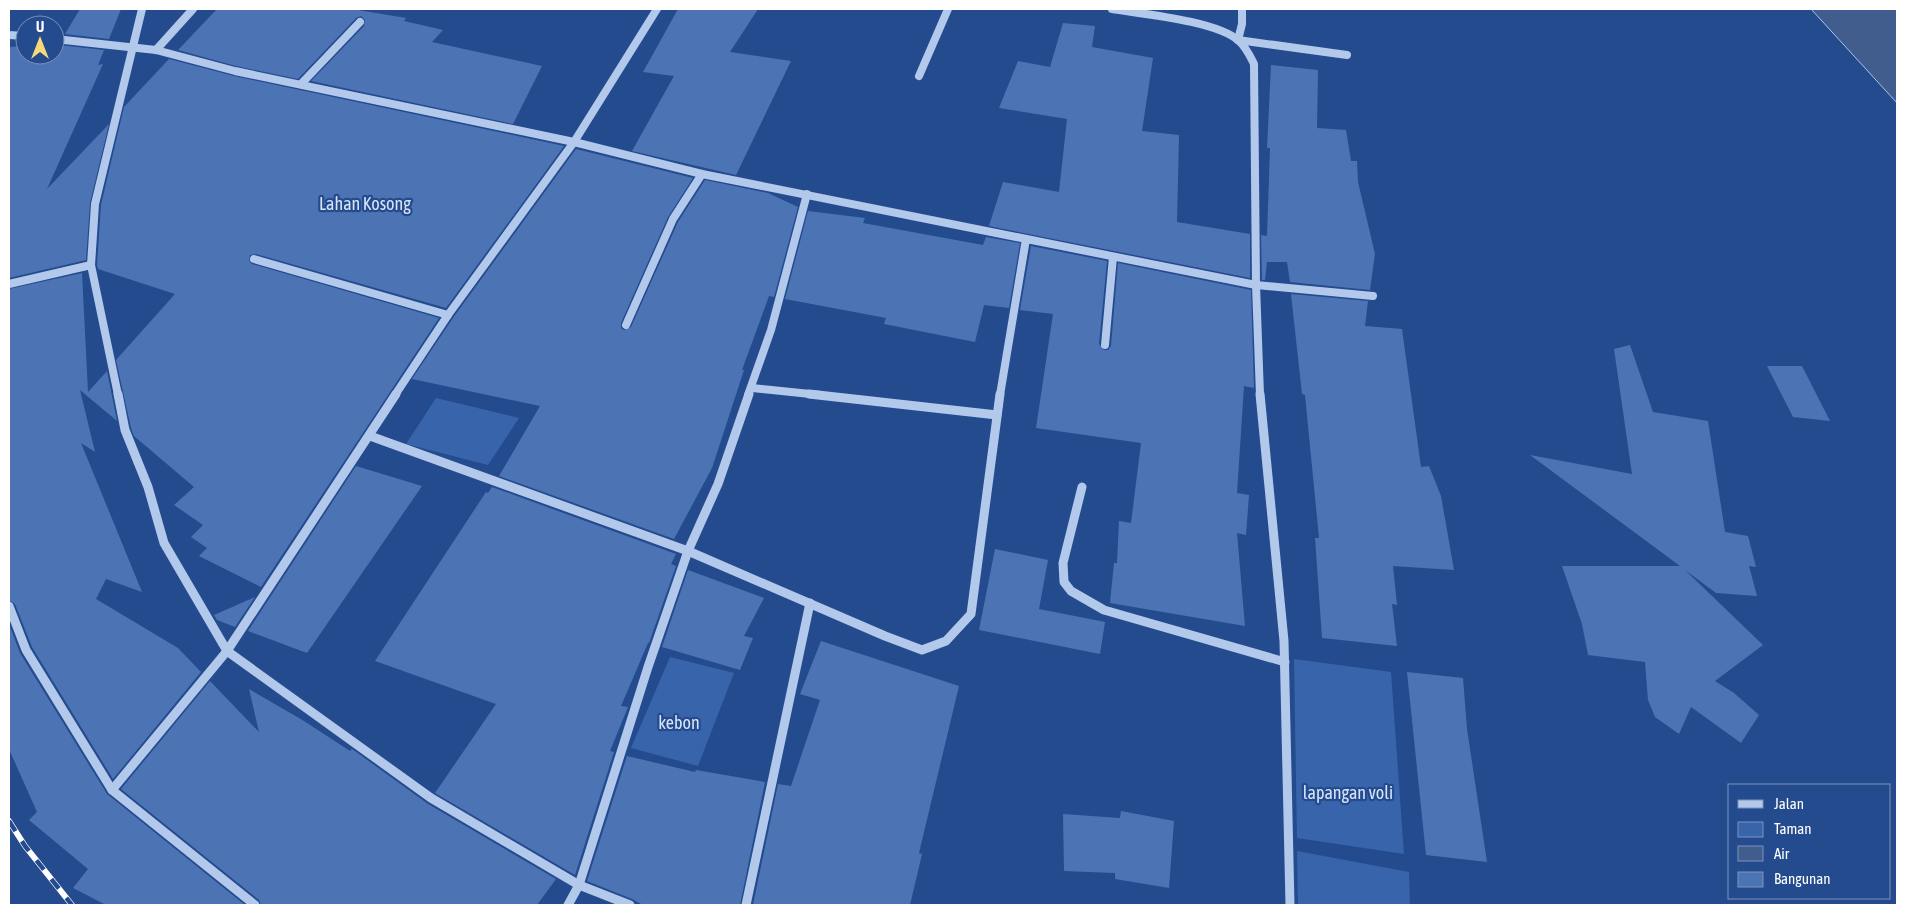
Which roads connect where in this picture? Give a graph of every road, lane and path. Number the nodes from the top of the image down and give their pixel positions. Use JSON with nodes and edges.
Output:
{"nodes":[{"id":1,"x":142,"y":9,"type":"edge"},
{"id":2,"x":193,"y":9,"type":"edge"},
{"id":3,"x":657,"y":9,"type":"edge"},
{"id":4,"x":948,"y":9,"type":"edge"},
{"id":5,"x":1112,"y":9,"type":"edge"},
{"id":6,"x":1242,"y":9,"type":"edge"},
{"id":7,"x":360,"y":22,"type":"dead end"},
{"id":8,"x":65,"y":40,"type":"edge"},
{"id":9,"x":1238,"y":40,"type":"junction"},
{"id":10,"x":133,"y":48,"type":"junction"},
{"id":11,"x":156,"y":50,"type":"junction"},
{"id":12,"x":1347,"y":55,"type":"dead end"},
{"id":13,"x":919,"y":76,"type":"dead end"},
{"id":14,"x":301,"y":84,"type":"junction"},
{"id":15,"x":574,"y":142,"type":"junction"},
{"id":16,"x":702,"y":174,"type":"junction"},
{"id":17,"x":807,"y":194,"type":"junction"},
{"id":18,"x":1026,"y":239,"type":"junction"},
{"id":19,"x":1113,"y":257,"type":"junction"},
{"id":20,"x":254,"y":259,"type":"dead end"},
{"id":21,"x":91,"y":265,"type":"junction"},
{"id":22,"x":9,"y":284,"type":"edge"},
{"id":23,"x":1256,"y":285,"type":"junction"},
{"id":24,"x":1373,"y":296,"type":"dead end"},
{"id":25,"x":448,"y":315,"type":"junction"},
{"id":26,"x":626,"y":326,"type":"dead end"},
{"id":27,"x":1105,"y":345,"type":"dead end"},
{"id":28,"x":752,"y":388,"type":"junction"},
{"id":29,"x":997,"y":415,"type":"junction"},
{"id":30,"x":370,"y":436,"type":"junction"},
{"id":31,"x":1082,"y":486,"type":"dead end"},
{"id":32,"x":688,"y":551,"type":"junction"},
{"id":33,"x":810,"y":603,"type":"junction"},
{"id":34,"x":9,"y":606,"type":"edge"},
{"id":35,"x":227,"y":651,"type":"junction"},
{"id":36,"x":1285,"y":662,"type":"junction"},
{"id":37,"x":112,"y":790,"type":"junction"},
{"id":38,"x":579,"y":885,"type":"junction"},
{"id":39,"x":255,"y":905,"type":"edge"},
{"id":40,"x":568,"y":905,"type":"edge"},
{"id":41,"x":630,"y":905,"type":"edge"},
{"id":42,"x":746,"y":905,"type":"edge"},
{"id":43,"x":1290,"y":905,"type":"edge"}],
"edges":[{"from":1,"to":10,"type":"street"},
{"from":2,"to":11,"type":"street"},
{"from":3,"to":15,"type":"street"},
{"from":4,"to":13,"type":"street"},
{"from":5,"to":9,"type":"street"},
{"from":6,"to":9,"type":"street"},
{"from":7,"to":14,"type":"street"},
{"from":8,"to":10,"type":"street"},
{"from":9,"to":12,"type":"street"},
{"from":9,"to":23,"type":"street"},
{"from":10,"to":11,"type":"street"},
{"from":10,"to":21,"type":"street"},
{"from":11,"to":14,"type":"street"},
{"from":14,"to":15,"type":"street"},
{"from":15,"to":16,"type":"street"},
{"from":15,"to":25,"type":"street"},
{"from":16,"to":17,"type":"street"},
{"from":16,"to":26,"type":"street"},
{"from":17,"to":18,"type":"street"},
{"from":17,"to":28,"type":"street"},
{"from":18,"to":19,"type":"street"},
{"from":18,"to":29,"type":"street"},
{"from":19,"to":23,"type":"street"},
{"from":19,"to":27,"type":"street"},
{"from":20,"to":25,"type":"street"},
{"from":21,"to":22,"type":"street"},
{"from":21,"to":35,"type":"street"},
{"from":23,"to":24,"type":"street"},
{"from":23,"to":36,"type":"street"},
{"from":25,"to":30,"type":"street"},
{"from":28,"to":29,"type":"street"},
{"from":28,"to":32,"type":"street"},
{"from":29,"to":33,"type":"street"},
{"from":30,"to":32,"type":"street"},
{"from":30,"to":35,"type":"street"},
{"from":31,"to":36,"type":"street"},
{"from":32,"to":33,"type":"street"},
{"from":32,"to":38,"type":"street"},
{"from":33,"to":42,"type":"street"},
{"from":34,"to":37,"type":"street"},
{"from":35,"to":37,"type":"street"},
{"from":35,"to":38,"type":"street"},
{"from":36,"to":43,"type":"street"},
{"from":37,"to":39,"type":"street"},
{"from":38,"to":40,"type":"street"},
{"from":38,"to":41,"type":"street"}]}
